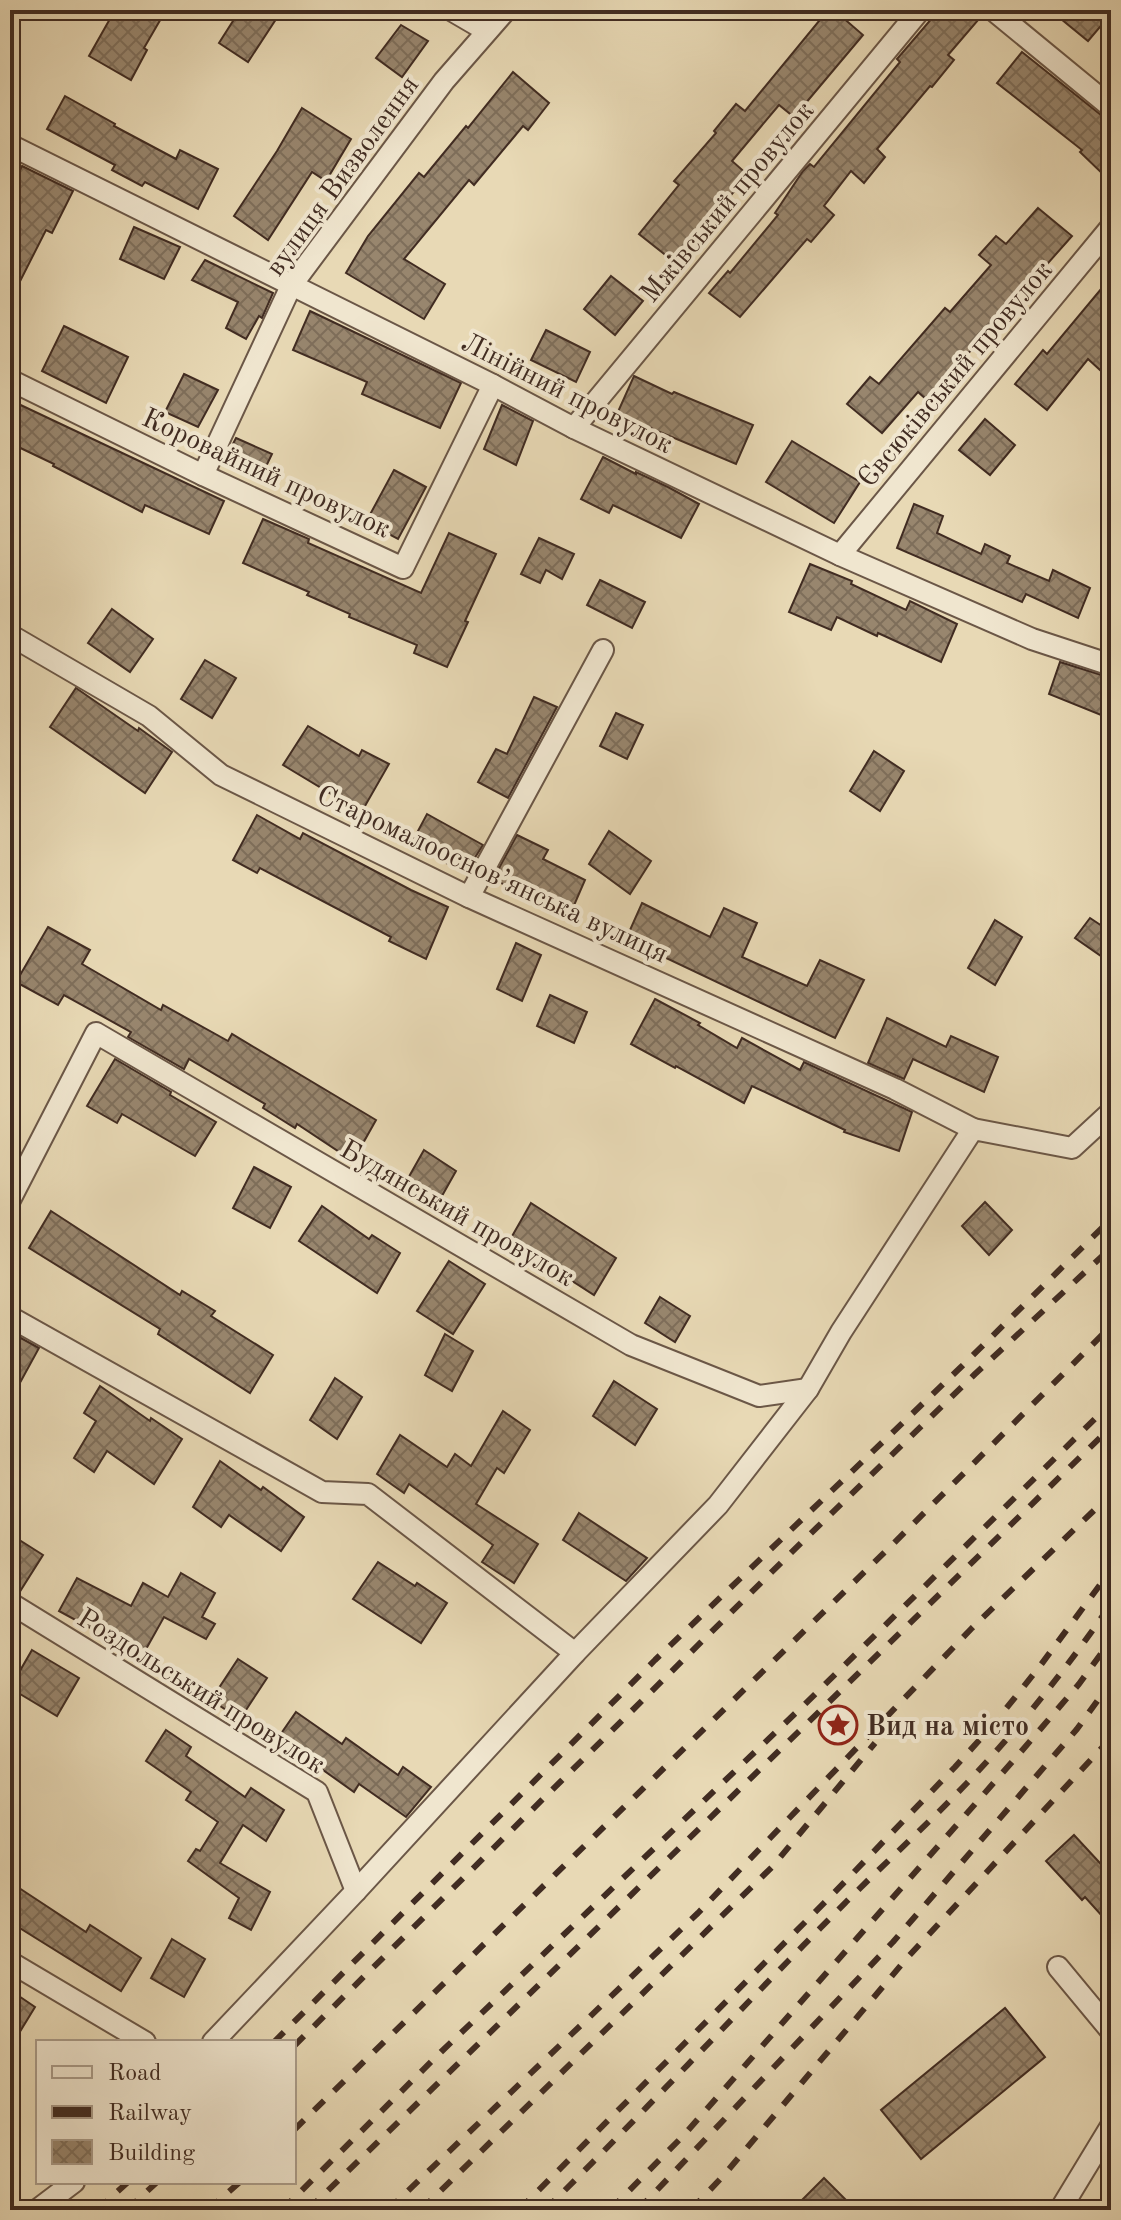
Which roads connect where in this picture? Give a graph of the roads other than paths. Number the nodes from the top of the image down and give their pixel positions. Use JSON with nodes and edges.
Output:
{"nodes":[{"id":1,"x":451,"y":10,"type":"edge"},
{"id":2,"x":506,"y":10,"type":"edge"},
{"id":3,"x":920,"y":10,"type":"edge"},
{"id":4,"x":993,"y":10,"type":"edge"},
{"id":5,"x":487,"y":31,"type":"junction"},
{"id":6,"x":1111,"y":107,"type":"edge"},
{"id":7,"x":10,"y":145,"type":"edge"},
{"id":8,"x":1111,"y":227,"type":"edge"},
{"id":9,"x":291,"y":286,"type":"junction"},
{"id":10,"x":10,"y":380,"type":"edge"},
{"id":11,"x":493,"y":385,"type":"junction"},
{"id":12,"x":574,"y":428,"type":"junction"},
{"id":13,"x":203,"y":475,"type":"junction"},
{"id":14,"x":840,"y":555,"type":"junction"},
{"id":15,"x":10,"y":635,"type":"edge"},
{"id":16,"x":603,"y":650,"type":"dead end"},
{"id":17,"x":1111,"y":665,"type":"edge"},
{"id":18,"x":469,"y":897,"type":"junction"},
{"id":19,"x":1111,"y":1112,"type":"edge"},
{"id":20,"x":973,"y":1129,"type":"junction"},
{"id":21,"x":10,"y":1200,"type":"edge"},
{"id":22,"x":10,"y":1317,"type":"edge"},
{"id":23,"x":808,"y":1389,"type":"junction"},
{"id":24,"x":10,"y":1603,"type":"edge"},
{"id":25,"x":575,"y":1653,"type":"junction"},
{"id":26,"x":356,"y":1891,"type":"junction"},
{"id":27,"x":10,"y":1962,"type":"edge"},
{"id":28,"x":1058,"y":1967,"type":"dead end"},
{"id":29,"x":1111,"y":2031,"type":"edge"},
{"id":30,"x":142,"y":2040,"type":"edge"},
{"id":31,"x":215,"y":2040,"type":"edge"},
{"id":32,"x":1111,"y":2126,"type":"edge"},
{"id":33,"x":71,"y":2184,"type":"edge"},
{"id":34,"x":37,"y":2210,"type":"edge"},
{"id":35,"x":1060,"y":2210,"type":"edge"}],
"edges":[{"from":1,"to":5,"type":"street"},
{"from":2,"to":5,"type":"street","name":"вулиця Визволення"},
{"from":3,"to":12,"type":"street","name":"Мжівський провулок"},
{"from":4,"to":6,"type":"street"},
{"from":5,"to":9,"type":"street","name":"вулиця Визволення"},
{"from":7,"to":9,"type":"street","name":"Лінійний провулок"},
{"from":8,"to":14,"type":"street","name":"Євсюківський провулок"},
{"from":9,"to":11,"type":"street","name":"Лінійний провулок"},
{"from":9,"to":13,"type":"street","name":"вулиця Визволення"},
{"from":10,"to":13,"type":"street","name":"Коровайний провулок"},
{"from":11,"to":12,"type":"street","name":"Лінійний провулок"},
{"from":11,"to":13,"type":"street","name":"Коровайний провулок"},
{"from":12,"to":14,"type":"street","name":"Лінійний провулок"},
{"from":14,"to":17,"type":"street","name":"Лінійний провулок"},
{"from":15,"to":18,"type":"street","name":"Старомалооснов’янська вулиця"},
{"from":16,"to":18,"type":"street"},
{"from":18,"to":20,"type":"street","name":"Старомалооснов’янська вулиця"},
{"from":19,"to":20,"type":"street","name":"Старомалооснов’янська вулиця"},
{"from":20,"to":23,"type":"street"},
{"from":21,"to":23,"type":"street","name":"Будянський провулок"},
{"from":22,"to":25,"type":"street"},
{"from":23,"to":25,"type":"street"},
{"from":24,"to":26,"type":"street","name":"Роздольський провулок"},
{"from":25,"to":26,"type":"street"},
{"from":26,"to":31,"type":"street"},
{"from":27,"to":30,"type":"street"},
{"from":28,"to":29,"type":"street"},
{"from":32,"to":35,"type":"street"},
{"from":33,"to":34,"type":"street"}]}
